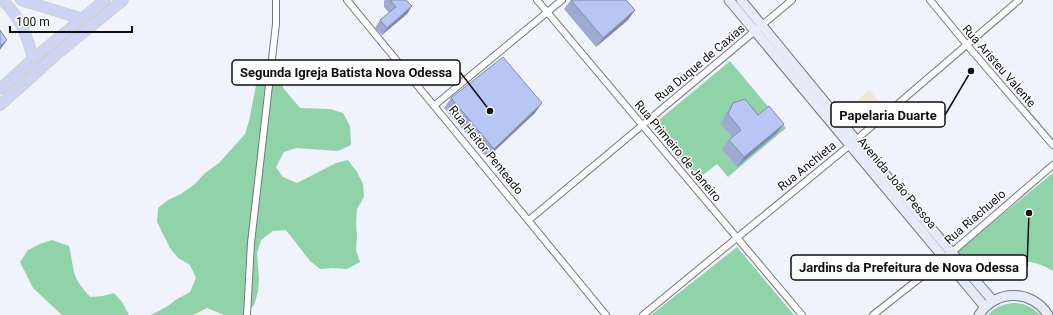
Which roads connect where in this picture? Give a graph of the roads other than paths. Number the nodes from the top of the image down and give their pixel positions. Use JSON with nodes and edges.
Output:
{"nodes":[{"id":1,"x":2,"y":0,"type":"edge"},
{"id":2,"x":21,"y":0,"type":"edge"},
{"id":3,"x":105,"y":0,"type":"edge"},
{"id":4,"x":124,"y":0,"type":"edge"},
{"id":5,"x":276,"y":0,"type":"edge"},
{"id":6,"x":348,"y":0,"type":"edge"},
{"id":7,"x":537,"y":0,"type":"edge"},
{"id":8,"x":562,"y":0,"type":"edge"},
{"id":9,"x":741,"y":0,"type":"edge"},
{"id":10,"x":792,"y":0,"type":"edge"},
{"id":11,"x":930,"y":0,"type":"edge"},
{"id":12,"x":1019,"y":0,"type":"edge"},
{"id":13,"x":733,"y":1,"type":"edge"},
{"id":14,"x":547,"y":13,"type":"junction"},
{"id":15,"x":83,"y":19,"type":"junction"},
{"id":16,"x":759,"y":28,"type":"junction"},
{"id":17,"x":967,"y":45,"type":"junction"},
{"id":18,"x":33,"y":59,"type":"junction"},
{"id":19,"x":0,"y":89,"type":"edge"},
{"id":20,"x":0,"y":104,"type":"edge"},
{"id":21,"x":435,"y":105,"type":"junction"},
{"id":22,"x":642,"y":126,"type":"junction"},
{"id":23,"x":853,"y":142,"type":"junction"},
{"id":24,"x":1053,"y":145,"type":"edge"},
{"id":25,"x":1053,"y":165,"type":"edge"},
{"id":26,"x":892,"y":189,"type":"junction"},
{"id":27,"x":922,"y":218,"type":"junction"},
{"id":28,"x":529,"y":220,"type":"junction"},
{"id":29,"x":915,"y":224,"type":"junction"},
{"id":30,"x":736,"y":237,"type":"junction"},
{"id":31,"x":951,"y":252,"type":"junction"},
{"id":32,"x":944,"y":259,"type":"junction"},
{"id":33,"x":993,"y":301,"type":"junction"},
{"id":34,"x":982,"y":311,"type":"edge"},
{"id":35,"x":248,"y":315,"type":"edge"},
{"id":36,"x":606,"y":315,"type":"edge"},
{"id":37,"x":643,"y":315,"type":"edge"},
{"id":38,"x":802,"y":315,"type":"edge"},
{"id":39,"x":873,"y":315,"type":"edge"},
{"id":40,"x":1048,"y":315,"type":"edge"}],
"edges":[{"from":1,"to":18,"type":"main road"},
{"from":2,"to":15,"type":"main road"},
{"from":3,"to":15,"type":"main road"},
{"from":4,"to":20,"type":"main road"},
{"from":5,"to":35,"type":"street"},
{"from":6,"to":21,"type":"street","name":"Rua Heitor Penteado"},
{"from":7,"to":14,"type":"street","name":"Rua Primeiro de Janeiro"},
{"from":8,"to":14,"type":"street"},
{"from":9,"to":16,"type":"main road","name":"Avenida João Pessoa"},
{"from":10,"to":16,"type":"street","name":"Rua Duque de Caxias"},
{"from":11,"to":17,"type":"street","name":"Rua Aristeu Valente"},
{"from":12,"to":17,"type":"street","name":"Rua Anchieta"},
{"from":13,"to":16,"type":"main road","name":"Avenida João Pessoa"},
{"from":14,"to":21,"type":"street"},
{"from":14,"to":22,"type":"street","name":"Rua Primeiro de Janeiro"},
{"from":15,"to":18,"type":"main road"},
{"from":16,"to":22,"type":"street","name":"Rua Duque de Caxias"},
{"from":16,"to":23,"type":"main road","name":"Avenida João Pessoa"},
{"from":17,"to":23,"type":"street","name":"Rua Anchieta"},
{"from":17,"to":24,"type":"street","name":"Rua Aristeu Valente"},
{"from":18,"to":19,"type":"main road"},
{"from":21,"to":28,"type":"street","name":"Rua Heitor Penteado"},
{"from":22,"to":28,"type":"street","name":"Rua Duque de Caxias"},
{"from":22,"to":30,"type":"street","name":"Rua Primeiro de Janeiro"},
{"from":23,"to":26,"type":"main road","name":"Avenida João Pessoa"},
{"from":23,"to":30,"type":"street","name":"Rua Anchieta"},
{"from":25,"to":31,"type":"street","name":"Rua Riachuelo"},
{"from":26,"to":27,"type":"main road","name":"Avenida João Pessoa"},
{"from":26,"to":29,"type":"main road","name":"Avenida João Pessoa"},
{"from":27,"to":29,"type":"main road"},
{"from":27,"to":31,"type":"main road","name":"Avenida João Pessoa"},
{"from":28,"to":36,"type":"street","name":"Rua Heitor Penteado"},
{"from":29,"to":32,"type":"main road","name":"Avenida João Pessoa"},
{"from":30,"to":37,"type":"street","name":"Rua Anchieta"},
{"from":30,"to":38,"type":"street","name":"Rua Primeiro de Janeiro"},
{"from":31,"to":32,"type":"street","name":"Rua Riachuelo"},
{"from":31,"to":33,"type":"main road","name":"Avenida João Pessoa"},
{"from":32,"to":34,"type":"main road","name":"Avenida João Pessoa"},
{"from":32,"to":39,"type":"street","name":"Rua Riachuelo"},
{"from":33,"to":34,"type":"main road"},
{"from":33,"to":40,"type":"main road"}]}
